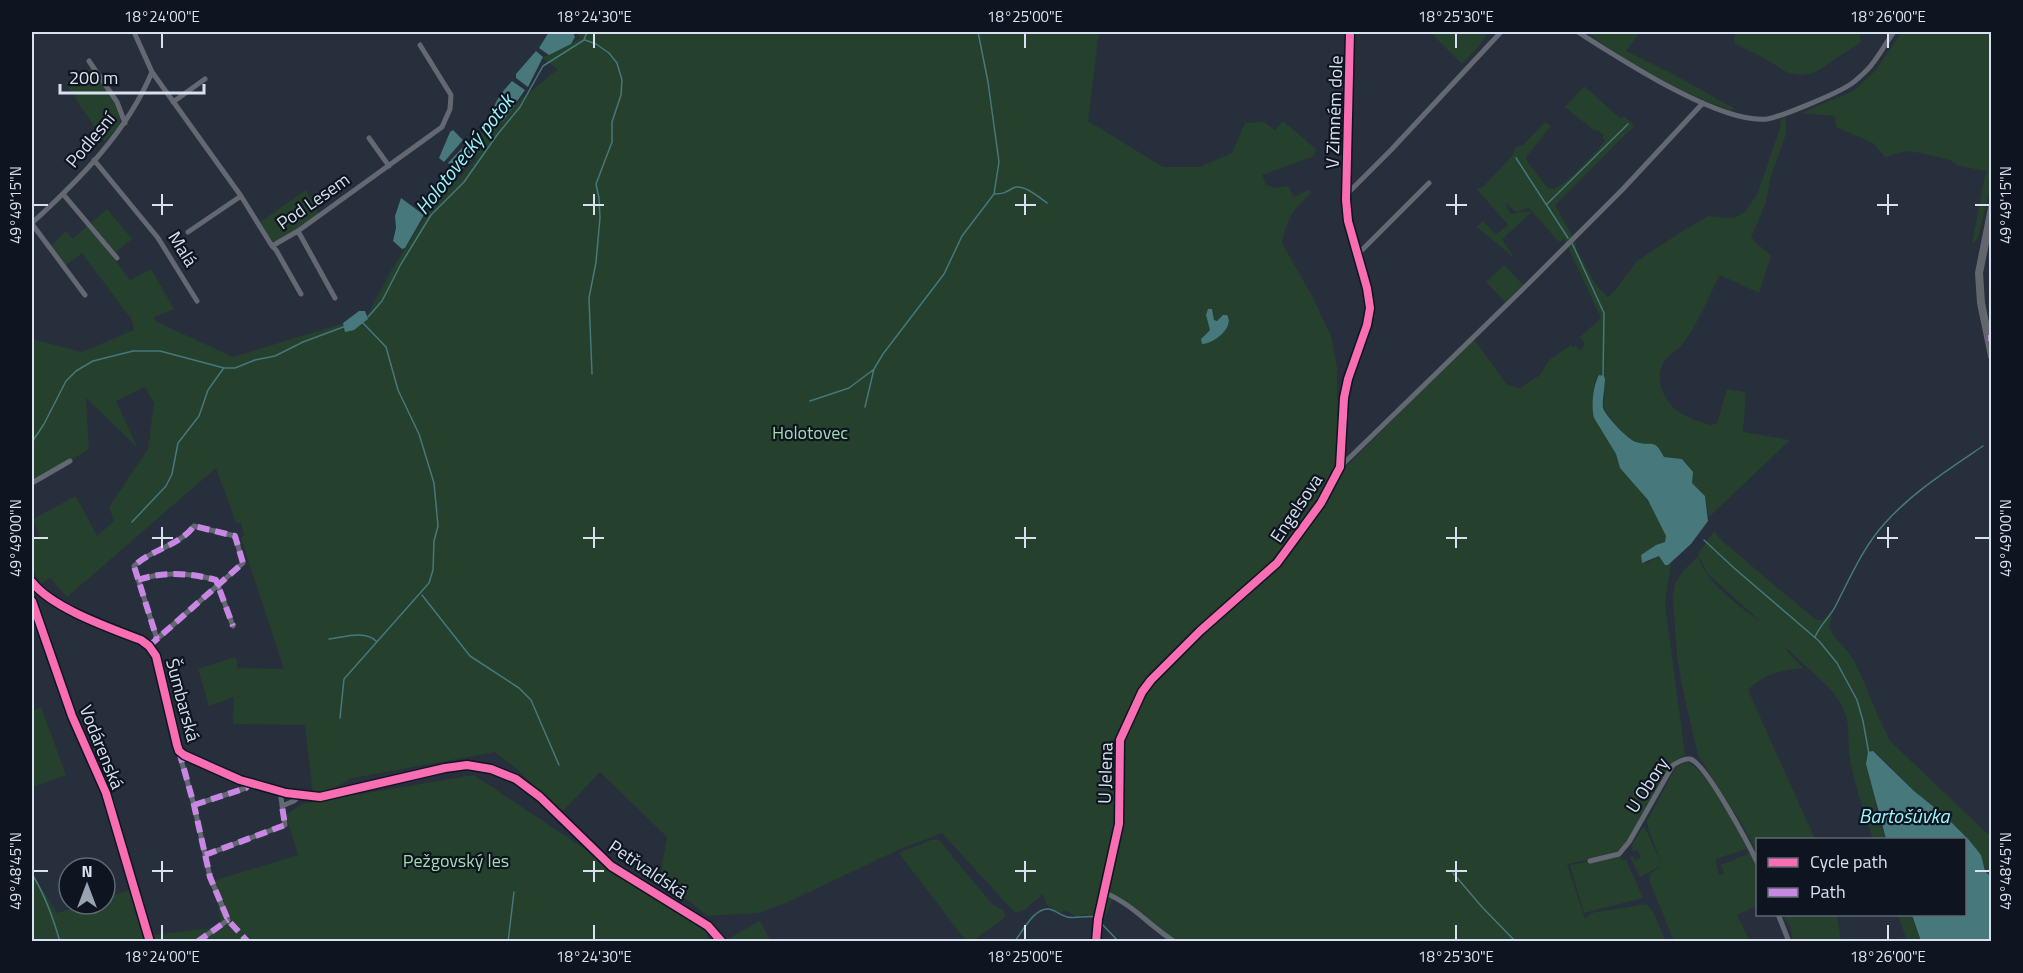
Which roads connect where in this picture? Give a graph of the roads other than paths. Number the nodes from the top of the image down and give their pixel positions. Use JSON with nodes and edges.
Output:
{"nodes":[{"id":1,"x":135,"y":32,"type":"edge"},
{"id":2,"x":1350,"y":32,"type":"edge"},
{"id":3,"x":1501,"y":32,"type":"edge"},
{"id":4,"x":1578,"y":32,"type":"edge"},
{"id":5,"x":1894,"y":32,"type":"edge"},
{"id":6,"x":420,"y":45,"type":"dead end"},
{"id":7,"x":90,"y":61,"type":"dead end"},
{"id":8,"x":152,"y":72,"type":"junction"},
{"id":9,"x":205,"y":80,"type":"dead end"},
{"id":10,"x":173,"y":102,"type":"junction"},
{"id":11,"x":1703,"y":103,"type":"junction"},
{"id":12,"x":125,"y":123,"type":"junction"},
{"id":13,"x":369,"y":138,"type":"dead end"},
{"id":14,"x":94,"y":160,"type":"junction"},
{"id":15,"x":389,"y":166,"type":"junction"},
{"id":16,"x":1429,"y":183,"type":"dead end"},
{"id":17,"x":63,"y":194,"type":"junction"},
{"id":18,"x":1347,"y":194,"type":"junction"},
{"id":19,"x":241,"y":196,"type":"junction"},
{"id":20,"x":1992,"y":208,"type":"edge"},
{"id":21,"x":32,"y":224,"type":"edge"},
{"id":22,"x":298,"y":231,"type":"junction"},
{"id":23,"x":188,"y":232,"type":"dead end"},
{"id":24,"x":272,"y":246,"type":"junction"},
{"id":25,"x":1357,"y":255,"type":"junction"},
{"id":26,"x":117,"y":258,"type":"dead end"},
{"id":27,"x":301,"y":294,"type":"dead end"},
{"id":28,"x":86,"y":295,"type":"dead end"},
{"id":29,"x":335,"y":298,"type":"dead end"},
{"id":30,"x":197,"y":302,"type":"dead end"},
{"id":31,"x":1992,"y":356,"type":"edge"},
{"id":32,"x":70,"y":461,"type":"dead end"},
{"id":33,"x":1340,"y":467,"type":"junction"},
{"id":34,"x":32,"y":483,"type":"edge"},
{"id":35,"x":138,"y":580,"type":"junction"},
{"id":36,"x":32,"y":582,"type":"edge"},
{"id":37,"x":218,"y":585,"type":"junction"},
{"id":38,"x":32,"y":601,"type":"edge"},
{"id":39,"x":233,"y":626,"type":"dead end"},
{"id":40,"x":1200,"y":631,"type":"joint"},
{"id":41,"x":157,"y":639,"type":"junction"},
{"id":42,"x":149,"y":646,"type":"junction"},
{"id":43,"x":179,"y":751,"type":"junction"},
{"id":44,"x":249,"y":783,"type":"junction"},
{"id":45,"x":280,"y":791,"type":"junction"},
{"id":46,"x":300,"y":795,"type":"junction"},
{"id":47,"x":321,"y":797,"type":"joint"},
{"id":48,"x":194,"y":805,"type":"junction"},
{"id":49,"x":282,"y":806,"type":"junction"},
{"id":50,"x":205,"y":855,"type":"junction"},
{"id":51,"x":1756,"y":859,"type":"edge"},
{"id":52,"x":1590,"y":861,"type":"dead end"},
{"id":53,"x":1105,"y":893,"type":"junction"},
{"id":54,"x":1778,"y":916,"type":"edge"},
{"id":55,"x":150,"y":942,"type":"edge"},
{"id":56,"x":198,"y":942,"type":"edge"},
{"id":57,"x":722,"y":942,"type":"edge"},
{"id":58,"x":1095,"y":942,"type":"edge"},
{"id":59,"x":1175,"y":942,"type":"edge"},
{"id":60,"x":1789,"y":942,"type":"edge"}],
"edges":[{"from":1,"to":8,"type":"street"},
{"from":2,"to":18,"type":"street","name":"V Zimném dole"},
{"from":3,"to":18,"type":"street","name":"V Zimném dole"},
{"from":4,"to":11,"type":"street"},
{"from":5,"to":11,"type":"street"},
{"from":6,"to":15,"type":"street","name":"Pod Lesem"},
{"from":7,"to":12,"type":"street"},
{"from":8,"to":10,"type":"street","name":"Pod Lesem"},
{"from":8,"to":12,"type":"street","name":"Podlesní"},
{"from":9,"to":10,"type":"street"},
{"from":10,"to":19,"type":"street","name":"Pod Lesem"},
{"from":11,"to":33,"type":"street"},
{"from":12,"to":14,"type":"street","name":"Podlesní"},
{"from":13,"to":15,"type":"street"},
{"from":14,"to":17,"type":"street","name":"Podlesní"},
{"from":14,"to":30,"type":"street","name":"Malá"},
{"from":15,"to":22,"type":"street","name":"Pod Lesem"},
{"from":16,"to":25,"type":"street"},
{"from":17,"to":21,"type":"street","name":"Podlesní"},
{"from":17,"to":26,"type":"street"},
{"from":18,"to":25,"type":"street","name":"Engelsova"},
{"from":19,"to":23,"type":"street"},
{"from":19,"to":24,"type":"street","name":"Pod Lesem"},
{"from":20,"to":31,"type":"street"},
{"from":21,"to":28,"type":"street"},
{"from":22,"to":24,"type":"street","name":"Pod Lesem"},
{"from":22,"to":29,"type":"street"},
{"from":24,"to":27,"type":"street"},
{"from":25,"to":33,"type":"street","name":"Engelsova"},
{"from":32,"to":34,"type":"street"},
{"from":33,"to":40,"type":"street","name":"Engelsova"},
{"from":35,"to":37,"type":"street"},
{"from":35,"to":37,"type":"street"},
{"from":35,"to":41,"type":"street"},
{"from":36,"to":42,"type":"street","name":"Šumbarská"},
{"from":37,"to":39,"type":"street"},
{"from":37,"to":41,"type":"street"},
{"from":38,"to":55,"type":"street","name":"Vodárenská"},
{"from":40,"to":53,"type":"street","name":"U Jelena"},
{"from":41,"to":42,"type":"street"},
{"from":42,"to":43,"type":"street","name":"Šumbarská"},
{"from":43,"to":44,"type":"street","name":"Šumbarská"},
{"from":43,"to":48,"type":"street"},
{"from":44,"to":45,"type":"street","name":"Šumbarská"},
{"from":44,"to":48,"type":"street"},
{"from":45,"to":46,"type":"street","name":"Šumbarská"},
{"from":45,"to":49,"type":"street"},
{"from":46,"to":47,"type":"street","name":"Šumbarská"},
{"from":46,"to":49,"type":"street"},
{"from":47,"to":57,"type":"street","name":"Petřvaldská"},
{"from":48,"to":50,"type":"street"},
{"from":49,"to":50,"type":"street"},
{"from":50,"to":56,"type":"street"},
{"from":51,"to":52,"type":"street","name":"U Obory"},
{"from":53,"to":58,"type":"street","name":"U Jelena"},
{"from":53,"to":59,"type":"street"},
{"from":54,"to":60,"type":"street"}]}
